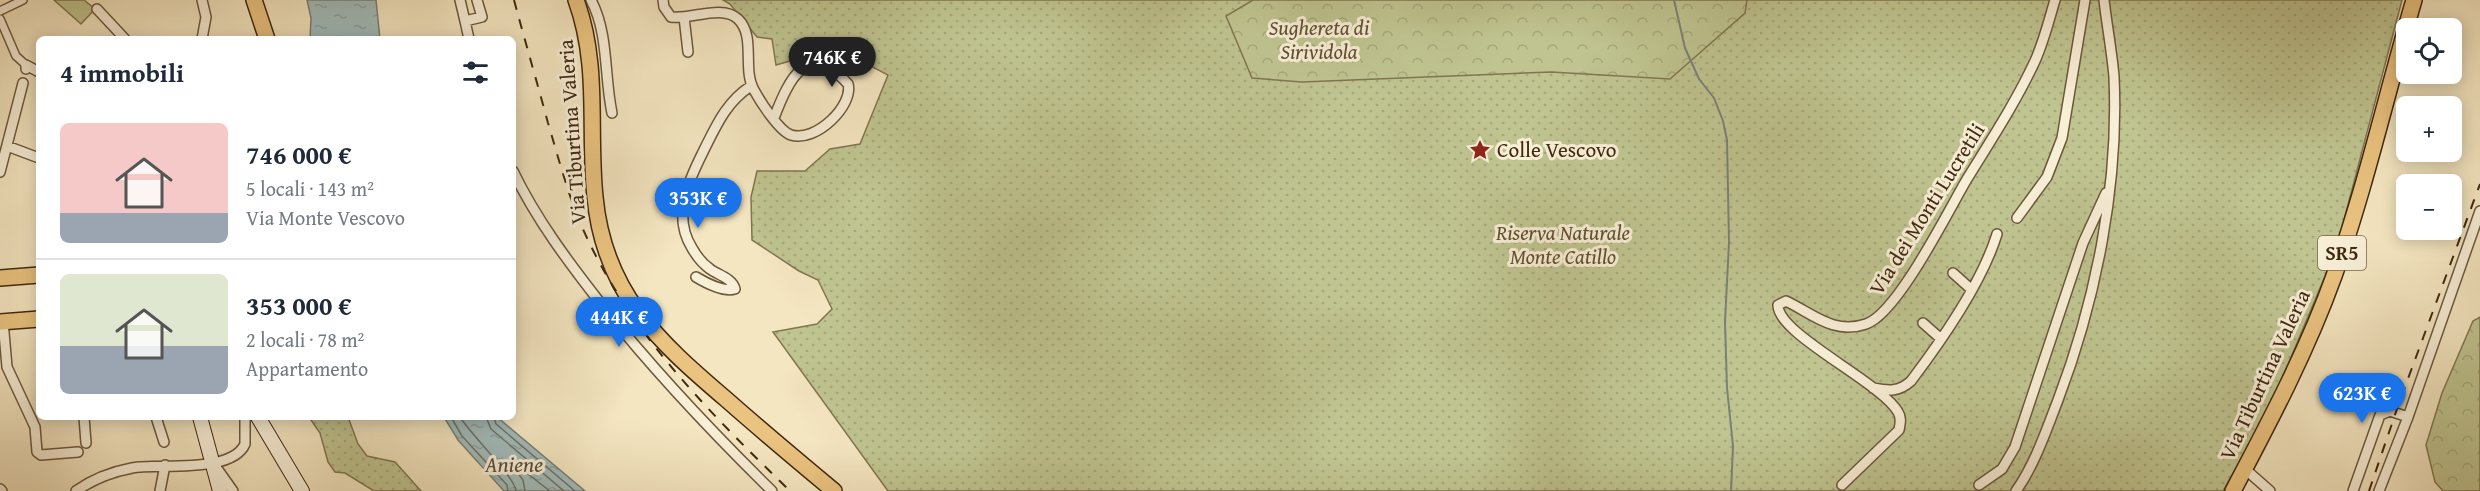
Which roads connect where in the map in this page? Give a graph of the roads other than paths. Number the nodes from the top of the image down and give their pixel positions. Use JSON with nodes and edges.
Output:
{"nodes":[{"id":1,"x":23,"y":0,"type":"edge"},
{"id":2,"x":202,"y":0,"type":"edge"},
{"id":3,"x":254,"y":0,"type":"edge"},
{"id":4,"x":460,"y":0,"type":"edge"},
{"id":5,"x":477,"y":0,"type":"edge"},
{"id":6,"x":576,"y":0,"type":"edge"},
{"id":7,"x":591,"y":0,"type":"edge"},
{"id":8,"x":663,"y":0,"type":"edge"},
{"id":9,"x":2055,"y":0,"type":"edge"},
{"id":10,"x":2085,"y":0,"type":"edge"},
{"id":11,"x":2104,"y":0,"type":"edge"},
{"id":12,"x":2414,"y":0,"type":"edge"},
{"id":13,"x":98,"y":9,"type":"dead end"},
{"id":14,"x":0,"y":11,"type":"edge"},
{"id":15,"x":684,"y":17,"type":"junction"},
{"id":16,"x":0,"y":18,"type":"edge"},
{"id":17,"x":465,"y":21,"type":"junction"},
{"id":18,"x":8,"y":36,"type":"junction"},
{"id":19,"x":122,"y":36,"type":"edge"},
{"id":20,"x":203,"y":36,"type":"edge"},
{"id":21,"x":266,"y":36,"type":"edge"},
{"id":22,"x":468,"y":36,"type":"edge"},
{"id":23,"x":0,"y":40,"type":"edge"},
{"id":24,"x":688,"y":52,"type":"dead end"},
{"id":25,"x":26,"y":67,"type":"joint"},
{"id":26,"x":36,"y":71,"type":"edge"},
{"id":27,"x":23,"y":83,"type":"dead end"},
{"id":28,"x":751,"y":86,"type":"junction"},
{"id":29,"x":612,"y":113,"type":"dead end"},
{"id":30,"x":774,"y":118,"type":"junction"},
{"id":31,"x":7,"y":146,"type":"junction"},
{"id":32,"x":36,"y":157,"type":"edge"},
{"id":33,"x":0,"y":172,"type":"edge"},
{"id":34,"x":516,"y":176,"type":"edge"},
{"id":35,"x":2110,"y":186,"type":"junction"},
{"id":36,"x":2480,"y":211,"type":"edge"},
{"id":37,"x":2018,"y":218,"type":"dead end"},
{"id":38,"x":1997,"y":234,"type":"dead end"},
{"id":39,"x":1953,"y":273,"type":"dead end"},
{"id":40,"x":36,"y":275,"type":"edge"},
{"id":41,"x":696,"y":277,"type":"dead end"},
{"id":42,"x":0,"y":278,"type":"edge"},
{"id":43,"x":1972,"y":290,"type":"junction"},
{"id":44,"x":36,"y":319,"type":"edge"},
{"id":45,"x":2,"y":322,"type":"edge"},
{"id":46,"x":1923,"y":323,"type":"dead end"},
{"id":47,"x":1940,"y":338,"type":"junction"},
{"id":48,"x":1871,"y":387,"type":"junction"},
{"id":49,"x":2408,"y":417,"type":"junction"},
{"id":50,"x":84,"y":420,"type":"edge"},
{"id":51,"x":157,"y":420,"type":"edge"},
{"id":52,"x":201,"y":420,"type":"edge"},
{"id":53,"x":245,"y":420,"type":"edge"},
{"id":54,"x":260,"y":420,"type":"edge"},
{"id":55,"x":164,"y":442,"type":"dead end"},
{"id":56,"x":86,"y":443,"type":"dead end"},
{"id":57,"x":78,"y":452,"type":"dead end"},
{"id":58,"x":213,"y":462,"type":"junction"},
{"id":59,"x":165,"y":465,"type":"junction"},
{"id":60,"x":2245,"y":469,"type":"junction"},
{"id":61,"x":1842,"y":485,"type":"dead end"},
{"id":62,"x":1978,"y":485,"type":"dead end"},
{"id":63,"x":90,"y":487,"type":"edge"},
{"id":64,"x":76,"y":491,"type":"edge"},
{"id":65,"x":160,"y":491,"type":"edge"},
{"id":66,"x":220,"y":491,"type":"edge"},
{"id":67,"x":233,"y":491,"type":"edge"},
{"id":68,"x":303,"y":491,"type":"edge"},
{"id":69,"x":772,"y":491,"type":"edge"},
{"id":70,"x":834,"y":491,"type":"edge"},
{"id":71,"x":2016,"y":491,"type":"edge"},
{"id":72,"x":2233,"y":491,"type":"edge"},
{"id":73,"x":2271,"y":491,"type":"edge"},
{"id":74,"x":2353,"y":491,"type":"edge"},
{"id":75,"x":2379,"y":491,"type":"edge"}],
"edges":[{"from":1,"to":14,"type":"street"},
{"from":2,"to":20,"type":"street"},
{"from":3,"to":21,"type":"main road"},
{"from":4,"to":17,"type":"street"},
{"from":5,"to":17,"type":"street"},
{"from":6,"to":70,"type":"main road","name":"Via Tiburtina Valeria"},
{"from":7,"to":29,"type":"street"},
{"from":8,"to":15,"type":"street"},
{"from":9,"to":48,"type":"street","name":"Via dei Monti Lucretili"},
{"from":10,"to":37,"type":"street"},
{"from":11,"to":35,"type":"street"},
{"from":12,"to":60,"type":"main road","name":"Via Tiburtina Valeria","number":"SR5"},
{"from":13,"to":19,"type":"street"},
{"from":15,"to":24,"type":"street"},
{"from":15,"to":28,"type":"street"},
{"from":16,"to":18,"type":"street"},
{"from":17,"to":22,"type":"street"},
{"from":18,"to":23,"type":"street"},
{"from":18,"to":25,"type":"street"},
{"from":25,"to":26,"type":"street"},
{"from":27,"to":31,"type":"street"},
{"from":28,"to":30,"type":"street"},
{"from":28,"to":41,"type":"street"},
{"from":30,"to":30,"type":"street"},
{"from":31,"to":32,"type":"street"},
{"from":31,"to":33,"type":"street"},
{"from":34,"to":69,"type":"street"},
{"from":35,"to":62,"type":"street"},
{"from":35,"to":71,"type":"street"},
{"from":36,"to":49,"type":"street"},
{"from":38,"to":43,"type":"street"},
{"from":39,"to":43,"type":"street"},
{"from":40,"to":42,"type":"main road"},
{"from":43,"to":47,"type":"street"},
{"from":44,"to":45,"type":"main road"},
{"from":45,"to":57,"type":"street"},
{"from":46,"to":47,"type":"street"},
{"from":47,"to":48,"type":"street"},
{"from":48,"to":61,"type":"street"},
{"from":49,"to":74,"type":"street"},
{"from":49,"to":75,"type":"street"},
{"from":50,"to":56,"type":"street"},
{"from":51,"to":55,"type":"street"},
{"from":52,"to":58,"type":"main road"},
{"from":53,"to":58,"type":"street"},
{"from":54,"to":68,"type":"main road"},
{"from":58,"to":59,"type":"street"},
{"from":58,"to":66,"type":"main road"},
{"from":58,"to":67,"type":"street"},
{"from":59,"to":63,"type":"street"},
{"from":59,"to":65,"type":"street"},
{"from":60,"to":72,"type":"main road","name":"Via Tiburtina Valeria","number":"SR5"},
{"from":60,"to":73,"type":"street"},
{"from":63,"to":64,"type":"street"}]}
